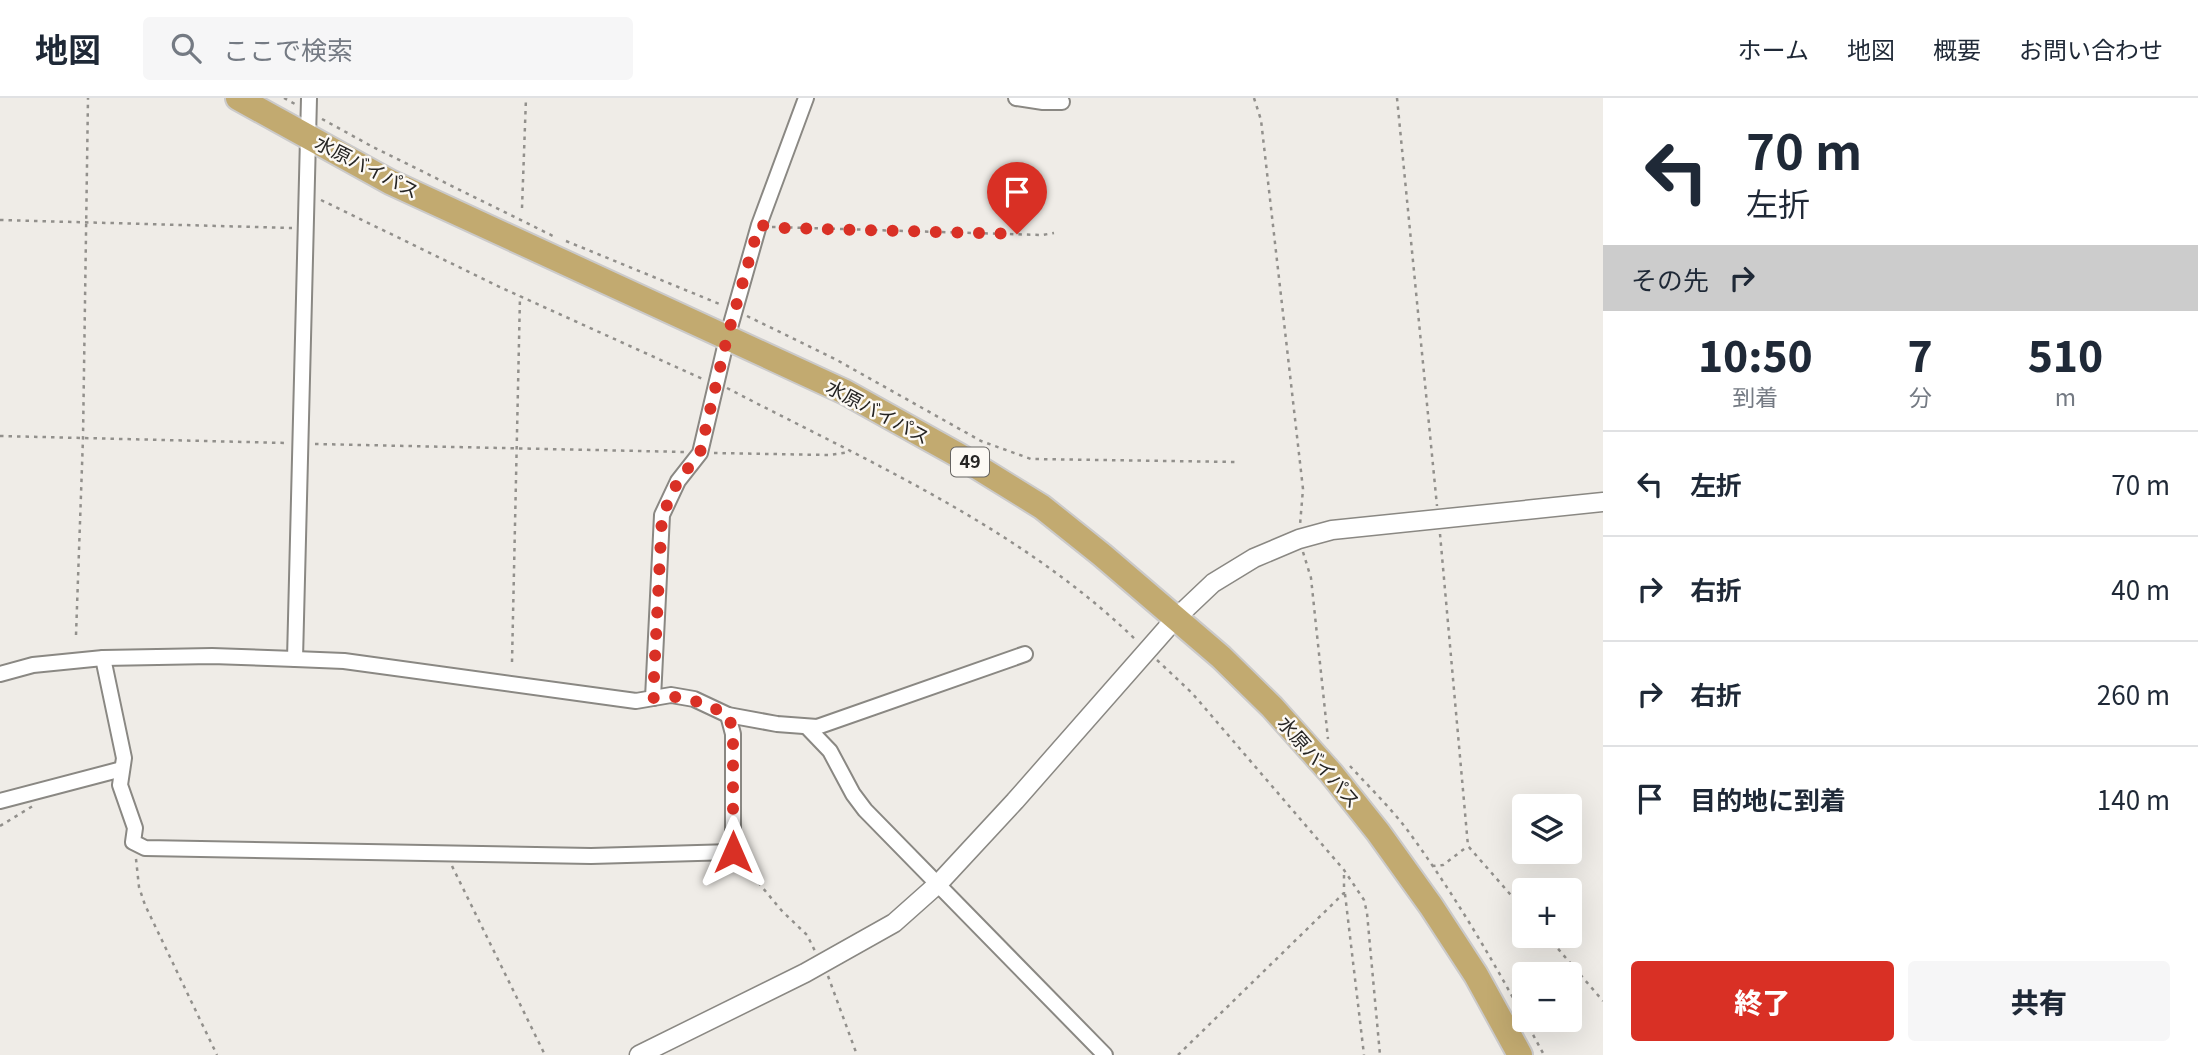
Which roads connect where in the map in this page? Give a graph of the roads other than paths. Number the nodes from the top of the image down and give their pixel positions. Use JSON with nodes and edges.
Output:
{"nodes":[{"id":1,"x":238,"y":98,"type":"edge"},
{"id":2,"x":806,"y":98,"type":"edge"},
{"id":3,"x":1016,"y":98,"type":"edge"},
{"id":4,"x":1062,"y":102,"type":"dead end"},
{"id":5,"x":309,"y":104,"type":"edge"},
{"id":6,"x":308,"y":137,"type":"junction"},
{"id":7,"x":727,"y":338,"type":"junction"},
{"id":8,"x":1603,"y":502,"type":"edge"},
{"id":9,"x":1175,"y":619,"type":"junction"},
{"id":10,"x":1025,"y":654,"type":"dead end"},
{"id":11,"x":103,"y":658,"type":"junction"},
{"id":12,"x":295,"y":659,"type":"junction"},
{"id":13,"x":0,"y":674,"type":"edge"},
{"id":14,"x":653,"y":698,"type":"junction"},
{"id":15,"x":729,"y":715,"type":"junction"},
{"id":16,"x":807,"y":727,"type":"junction"},
{"id":17,"x":122,"y":769,"type":"junction"},
{"id":18,"x":0,"y":801,"type":"edge"},
{"id":19,"x":939,"y":883,"type":"junction"},
{"id":20,"x":639,"y":1055,"type":"edge"},
{"id":21,"x":1105,"y":1055,"type":"edge"},
{"id":22,"x":1520,"y":1055,"type":"edge"}],
"edges":[{"from":1,"to":6,"type":"highway","name":"水原バイパス","number":"49"},
{"from":2,"to":7,"type":"street"},
{"from":3,"to":4,"type":"street"},
{"from":5,"to":6,"type":"street"},
{"from":6,"to":7,"type":"highway","name":"水原バイパス","number":"49"},
{"from":6,"to":12,"type":"street"},
{"from":7,"to":9,"type":"highway","name":"水原バイパス","number":"49"},
{"from":7,"to":14,"type":"street"},
{"from":8,"to":9,"type":"street"},
{"from":9,"to":19,"type":"street"},
{"from":9,"to":22,"type":"highway","name":"水原バイパス","number":"49"},
{"from":10,"to":16,"type":"street"},
{"from":11,"to":12,"type":"street"},
{"from":11,"to":13,"type":"street"},
{"from":11,"to":17,"type":"street"},
{"from":12,"to":14,"type":"street"},
{"from":14,"to":15,"type":"street"},
{"from":15,"to":16,"type":"street"},
{"from":15,"to":17,"type":"street"},
{"from":16,"to":19,"type":"street"},
{"from":17,"to":18,"type":"street"},
{"from":19,"to":20,"type":"street"},
{"from":19,"to":21,"type":"street"}]}
